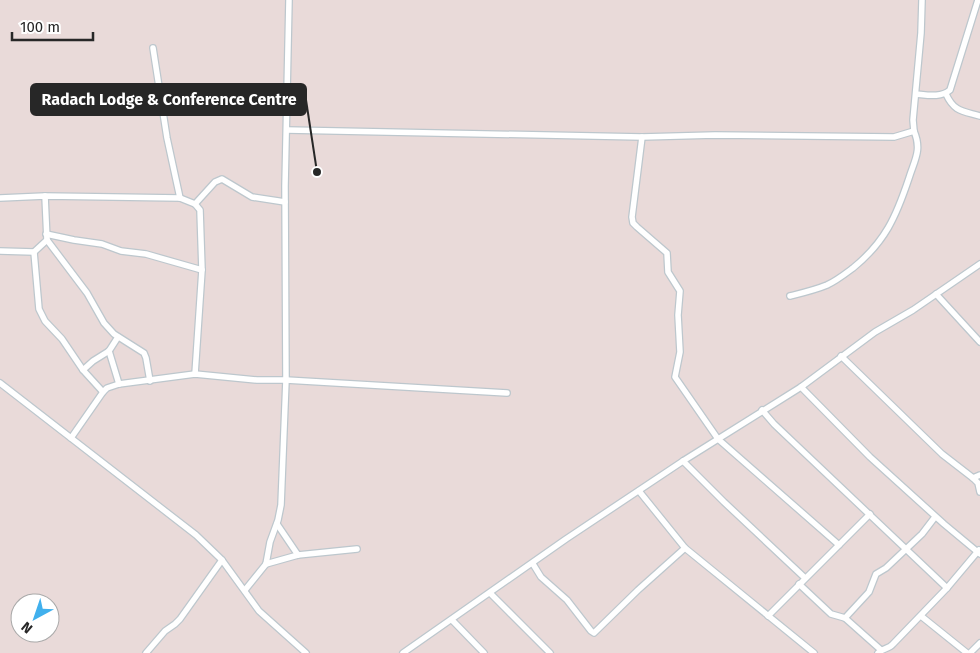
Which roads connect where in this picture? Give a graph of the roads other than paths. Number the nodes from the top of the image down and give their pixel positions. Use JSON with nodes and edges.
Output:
{"nodes":[{"id":1,"x":289,"y":0,"type":"edge"},
{"id":2,"x":922,"y":0,"type":"edge"},
{"id":3,"x":978,"y":0,"type":"edge"},
{"id":4,"x":153,"y":48,"type":"dead end"},
{"id":5,"x":916,"y":94,"type":"junction"},
{"id":6,"x":946,"y":94,"type":"junction"},
{"id":7,"x":980,"y":116,"type":"edge"},
{"id":8,"x":287,"y":130,"type":"junction"},
{"id":9,"x":914,"y":130,"type":"junction"},
{"id":10,"x":642,"y":137,"type":"junction"},
{"id":11,"x":45,"y":196,"type":"junction"},
{"id":12,"x":0,"y":198,"type":"edge"},
{"id":13,"x":180,"y":198,"type":"junction"},
{"id":14,"x":285,"y":202,"type":"junction"},
{"id":15,"x":195,"y":204,"type":"junction"},
{"id":16,"x":46,"y":237,"type":"junction"},
{"id":17,"x":0,"y":251,"type":"edge"},
{"id":18,"x":34,"y":252,"type":"junction"},
{"id":19,"x":980,"y":264,"type":"edge"},
{"id":20,"x":202,"y":270,"type":"junction"},
{"id":21,"x":936,"y":294,"type":"junction"},
{"id":22,"x":790,"y":296,"type":"dead end"},
{"id":23,"x":118,"y":337,"type":"junction"},
{"id":24,"x":980,"y":342,"type":"edge"},
{"id":25,"x":109,"y":351,"type":"junction"},
{"id":26,"x":841,"y":356,"type":"junction"},
{"id":27,"x":83,"y":370,"type":"junction"},
{"id":28,"x":196,"y":374,"type":"junction"},
{"id":29,"x":150,"y":380,"type":"junction"},
{"id":30,"x":286,"y":380,"type":"junction"},
{"id":31,"x":0,"y":383,"type":"edge"},
{"id":32,"x":119,"y":384,"type":"junction"},
{"id":33,"x":801,"y":387,"type":"junction"},
{"id":34,"x":103,"y":392,"type":"junction"},
{"id":35,"x":508,"y":393,"type":"dead end"},
{"id":36,"x":762,"y":410,"type":"junction"},
{"id":37,"x":71,"y":438,"type":"junction"},
{"id":38,"x":718,"y":438,"type":"junction"},
{"id":39,"x":683,"y":461,"type":"junction"},
{"id":40,"x":980,"y":475,"type":"edge"},
{"id":41,"x":973,"y":478,"type":"junction"},
{"id":42,"x":639,"y":491,"type":"junction"},
{"id":43,"x":980,"y":492,"type":"edge"},
{"id":44,"x":870,"y":514,"type":"junction"},
{"id":45,"x":935,"y":516,"type":"junction"},
{"id":46,"x":277,"y":524,"type":"junction"},
{"id":47,"x":839,"y":545,"type":"junction"},
{"id":48,"x":357,"y":548,"type":"dead end"},
{"id":49,"x":685,"y":548,"type":"junction"},
{"id":50,"x":907,"y":548,"type":"junction"},
{"id":51,"x":979,"y":552,"type":"edge"},
{"id":52,"x":298,"y":555,"type":"junction"},
{"id":53,"x":222,"y":560,"type":"junction"},
{"id":54,"x":266,"y":564,"type":"junction"},
{"id":55,"x":533,"y":564,"type":"junction"},
{"id":56,"x":805,"y":578,"type":"junction"},
{"id":57,"x":799,"y":584,"type":"junction"},
{"id":58,"x":947,"y":588,"type":"junction"},
{"id":59,"x":245,"y":590,"type":"junction"},
{"id":60,"x":490,"y":593,"type":"junction"},
{"id":61,"x":768,"y":616,"type":"junction"},
{"id":62,"x":921,"y":616,"type":"junction"},
{"id":63,"x":845,"y":618,"type":"junction"},
{"id":64,"x":452,"y":620,"type":"junction"},
{"id":65,"x":980,"y":643,"type":"edge"},
{"id":66,"x":889,"y":648,"type":"junction"},
{"id":67,"x":880,"y":651,"type":"edge"},
{"id":68,"x":146,"y":653,"type":"edge"},
{"id":69,"x":306,"y":653,"type":"edge"},
{"id":70,"x":403,"y":653,"type":"edge"},
{"id":71,"x":484,"y":653,"type":"edge"},
{"id":72,"x":550,"y":653,"type":"edge"},
{"id":73,"x":814,"y":653,"type":"edge"},
{"id":74,"x":896,"y":653,"type":"edge"},
{"id":75,"x":969,"y":653,"type":"edge"}],
"edges":[{"from":1,"to":8,"type":"street"},
{"from":2,"to":5,"type":"street"},
{"from":3,"to":6,"type":"street"},
{"from":4,"to":13,"type":"street"},
{"from":5,"to":6,"type":"street"},
{"from":5,"to":9,"type":"street"},
{"from":6,"to":7,"type":"street"},
{"from":8,"to":10,"type":"street"},
{"from":8,"to":14,"type":"street"},
{"from":9,"to":10,"type":"street"},
{"from":9,"to":22,"type":"street"},
{"from":10,"to":38,"type":"street"},
{"from":11,"to":12,"type":"street"},
{"from":11,"to":13,"type":"street"},
{"from":11,"to":16,"type":"street"},
{"from":13,"to":15,"type":"street"},
{"from":14,"to":15,"type":"street"},
{"from":14,"to":30,"type":"street"},
{"from":15,"to":20,"type":"street"},
{"from":16,"to":18,"type":"street"},
{"from":16,"to":20,"type":"street"},
{"from":16,"to":23,"type":"street"},
{"from":17,"to":18,"type":"street"},
{"from":18,"to":27,"type":"street"},
{"from":19,"to":21,"type":"street"},
{"from":20,"to":28,"type":"street"},
{"from":21,"to":24,"type":"street"},
{"from":21,"to":26,"type":"street"},
{"from":23,"to":25,"type":"street"},
{"from":23,"to":29,"type":"street"},
{"from":25,"to":27,"type":"street"},
{"from":25,"to":32,"type":"street"},
{"from":26,"to":33,"type":"street"},
{"from":26,"to":41,"type":"street"},
{"from":27,"to":34,"type":"street"},
{"from":28,"to":29,"type":"street"},
{"from":28,"to":30,"type":"street"},
{"from":29,"to":32,"type":"street"},
{"from":30,"to":35,"type":"street"},
{"from":30,"to":46,"type":"street"},
{"from":31,"to":37,"type":"street"},
{"from":32,"to":34,"type":"street"},
{"from":33,"to":36,"type":"street"},
{"from":33,"to":45,"type":"street"},
{"from":34,"to":37,"type":"street"},
{"from":36,"to":38,"type":"street"},
{"from":36,"to":44,"type":"street"},
{"from":37,"to":53,"type":"street"},
{"from":38,"to":39,"type":"street"},
{"from":38,"to":47,"type":"street"},
{"from":39,"to":42,"type":"street"},
{"from":39,"to":56,"type":"street"},
{"from":40,"to":41,"type":"street"},
{"from":41,"to":43,"type":"street"},
{"from":42,"to":49,"type":"street"},
{"from":42,"to":55,"type":"street"},
{"from":44,"to":47,"type":"street"},
{"from":44,"to":50,"type":"street"},
{"from":45,"to":50,"type":"street"},
{"from":45,"to":51,"type":"street"},
{"from":46,"to":52,"type":"street"},
{"from":46,"to":54,"type":"street"},
{"from":47,"to":56,"type":"street"},
{"from":48,"to":52,"type":"street"},
{"from":49,"to":55,"type":"street"},
{"from":49,"to":61,"type":"street"},
{"from":50,"to":58,"type":"street"},
{"from":50,"to":63,"type":"street"},
{"from":51,"to":58,"type":"street"},
{"from":52,"to":54,"type":"street"},
{"from":53,"to":59,"type":"street"},
{"from":53,"to":68,"type":"street"},
{"from":54,"to":59,"type":"street"},
{"from":55,"to":60,"type":"street"},
{"from":56,"to":57,"type":"street"},
{"from":57,"to":61,"type":"street"},
{"from":57,"to":63,"type":"street"},
{"from":58,"to":62,"type":"street"},
{"from":59,"to":69,"type":"street"},
{"from":60,"to":64,"type":"street"},
{"from":60,"to":72,"type":"street"},
{"from":61,"to":73,"type":"street"},
{"from":62,"to":66,"type":"street"},
{"from":62,"to":75,"type":"street"},
{"from":63,"to":67,"type":"street"},
{"from":64,"to":70,"type":"street"},
{"from":64,"to":71,"type":"street"},
{"from":65,"to":75,"type":"street"},
{"from":66,"to":67,"type":"street"},
{"from":66,"to":74,"type":"street"}]}
